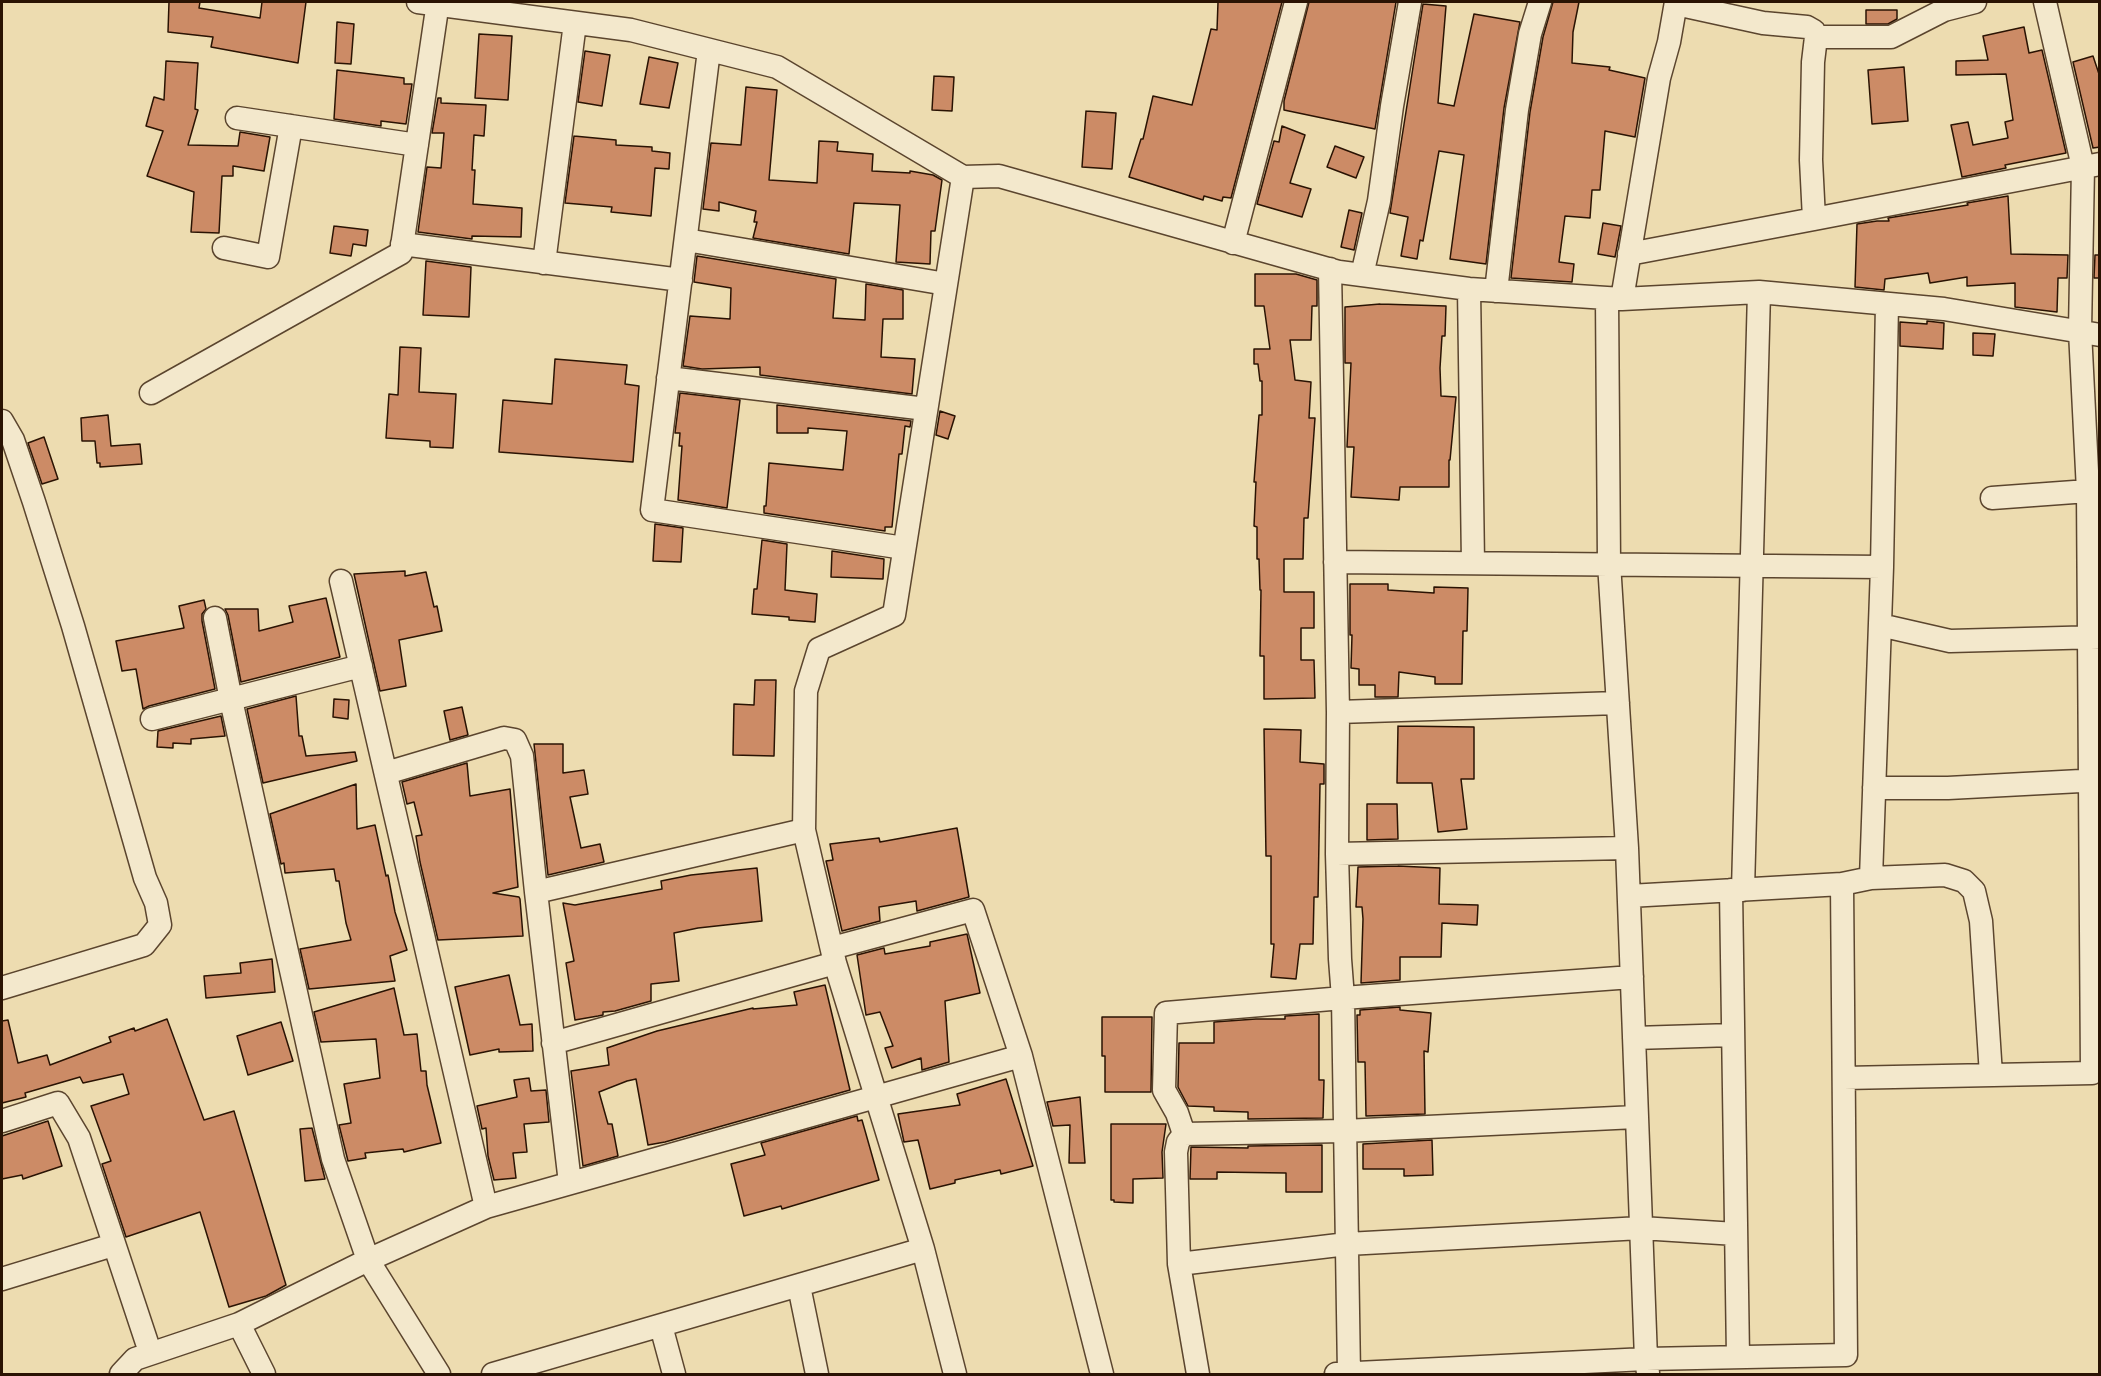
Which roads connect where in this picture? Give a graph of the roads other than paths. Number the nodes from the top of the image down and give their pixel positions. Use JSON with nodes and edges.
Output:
{"nodes":[{"id":1,"x":431,"y":2,"type":"edge"},
{"id":2,"x":1296,"y":2,"type":"edge"},
{"id":3,"x":1410,"y":2,"type":"edge"},
{"id":4,"x":1540,"y":2,"type":"edge"},
{"id":5,"x":1975,"y":2,"type":"edge"},
{"id":6,"x":2045,"y":2,"type":"edge"},
{"id":7,"x":1676,"y":3,"type":"edge"},
{"id":8,"x":575,"y":23,"type":"junction"},
{"id":9,"x":1816,"y":37,"type":"junction"},
{"id":10,"x":710,"y":50,"type":"junction"},
{"id":11,"x":237,"y":118,"type":"dead end"},
{"id":12,"x":291,"y":126,"type":"junction"},
{"id":13,"x":417,"y":145,"type":"junction"},
{"id":14,"x":2091,"y":165,"type":"edge"},
{"id":15,"x":963,"y":177,"type":"junction"},
{"id":16,"x":1814,"y":219,"type":"junction"},
{"id":17,"x":686,"y":240,"type":"junction"},
{"id":18,"x":1233,"y":243,"type":"junction"},
{"id":19,"x":402,"y":244,"type":"junction"},
{"id":20,"x":224,"y":248,"type":"dead end"},
{"id":21,"x":1629,"y":254,"type":"junction"},
{"id":22,"x":544,"y":262,"type":"junction"},
{"id":23,"x":1329,"y":269,"type":"junction"},
{"id":24,"x":1362,"y":275,"type":"junction"},
{"id":25,"x":681,"y":280,"type":"junction"},
{"id":26,"x":946,"y":284,"type":"junction"},
{"id":27,"x":1469,"y":289,"type":"junction"},
{"id":28,"x":1496,"y":291,"type":"junction"},
{"id":29,"x":1759,"y":292,"type":"junction"},
{"id":30,"x":1614,"y":299,"type":"junction"},
{"id":31,"x":1887,"y":304,"type":"junction"},
{"id":32,"x":2090,"y":333,"type":"edge"},
{"id":33,"x":669,"y":378,"type":"junction"},
{"id":34,"x":151,"y":393,"type":"dead end"},
{"id":35,"x":926,"y":409,"type":"junction"},
{"id":36,"x":2,"y":421,"type":"edge"},
{"id":37,"x":2088,"y":491,"type":"junction"},
{"id":38,"x":1992,"y":498,"type":"dead end"},
{"id":39,"x":904,"y":548,"type":"junction"},
{"id":40,"x":1335,"y":562,"type":"junction"},
{"id":41,"x":1473,"y":563,"type":"junction"},
{"id":42,"x":1609,"y":563,"type":"junction"},
{"id":43,"x":1753,"y":566,"type":"junction"},
{"id":44,"x":1882,"y":567,"type":"junction"},
{"id":45,"x":341,"y":581,"type":"dead end"},
{"id":46,"x":215,"y":618,"type":"dead end"},
{"id":47,"x":1880,"y":625,"type":"junction"},
{"id":48,"x":2095,"y":637,"type":"edge"},
{"id":49,"x":361,"y":666,"type":"junction"},
{"id":50,"x":231,"y":700,"type":"junction"},
{"id":51,"x":1618,"y":703,"type":"junction"},
{"id":52,"x":1338,"y":712,"type":"junction"},
{"id":53,"x":152,"y":719,"type":"dead end"},
{"id":54,"x":386,"y":773,"type":"junction"},
{"id":55,"x":2095,"y":781,"type":"edge"},
{"id":56,"x":1874,"y":788,"type":"junction"},
{"id":57,"x":804,"y":830,"type":"junction"},
{"id":58,"x":1627,"y":848,"type":"junction"},
{"id":59,"x":1337,"y":854,"type":"junction"},
{"id":60,"x":1871,"y":878,"type":"junction"},
{"id":61,"x":1842,"y":884,"type":"junction"},
{"id":62,"x":1737,"y":890,"type":"junction"},
{"id":63,"x":536,"y":892,"type":"junction"},
{"id":64,"x":1629,"y":896,"type":"junction"},
{"id":65,"x":834,"y":955,"type":"junction"},
{"id":66,"x":1632,"y":977,"type":"junction"},
{"id":67,"x":2,"y":988,"type":"edge"},
{"id":68,"x":1343,"y":998,"type":"junction"},
{"id":69,"x":1733,"y":1035,"type":"junction"},
{"id":70,"x":1634,"y":1038,"type":"junction"},
{"id":71,"x":553,"y":1043,"type":"junction"},
{"id":72,"x":1021,"y":1056,"type":"junction"},
{"id":73,"x":1991,"y":1075,"type":"junction"},
{"id":74,"x":1844,"y":1078,"type":"junction"},
{"id":75,"x":877,"y":1096,"type":"junction"},
{"id":76,"x":1636,"y":1117,"type":"junction"},
{"id":77,"x":2,"y":1121,"type":"edge"},
{"id":78,"x":1344,"y":1131,"type":"junction"},
{"id":79,"x":1184,"y":1134,"type":"junction"},
{"id":80,"x":570,"y":1184,"type":"junction"},
{"id":81,"x":486,"y":1207,"type":"junction"},
{"id":82,"x":1641,"y":1228,"type":"junction"},
{"id":83,"x":1736,"y":1234,"type":"junction"},
{"id":84,"x":1347,"y":1244,"type":"junction"},
{"id":85,"x":113,"y":1245,"type":"junction"},
{"id":86,"x":924,"y":1249,"type":"junction"},
{"id":87,"x":368,"y":1260,"type":"junction"},
{"id":88,"x":1179,"y":1264,"type":"junction"},
{"id":89,"x":2,"y":1280,"type":"edge"},
{"id":90,"x":799,"y":1286,"type":"junction"},
{"id":91,"x":239,"y":1324,"type":"junction"},
{"id":92,"x":661,"y":1326,"type":"junction"},
{"id":93,"x":150,"y":1352,"type":"junction"},
{"id":94,"x":1738,"y":1357,"type":"junction"},
{"id":95,"x":1647,"y":1367,"type":"edge"},
{"id":96,"x":122,"y":1374,"type":"edge"},
{"id":97,"x":264,"y":1374,"type":"edge"},
{"id":98,"x":439,"y":1374,"type":"edge"},
{"id":99,"x":494,"y":1374,"type":"edge"},
{"id":100,"x":674,"y":1374,"type":"edge"},
{"id":101,"x":817,"y":1374,"type":"edge"},
{"id":102,"x":955,"y":1374,"type":"edge"},
{"id":103,"x":1102,"y":1374,"type":"edge"},
{"id":104,"x":1198,"y":1374,"type":"edge"},
{"id":105,"x":1345,"y":1374,"type":"edge"}],
"edges":[{"from":1,"to":8,"type":"street"},
{"from":1,"to":13,"type":"street"},
{"from":2,"to":18,"type":"street"},
{"from":3,"to":24,"type":"street"},
{"from":4,"to":28,"type":"street"},
{"from":5,"to":9,"type":"street"},
{"from":6,"to":14,"type":"street"},
{"from":7,"to":9,"type":"street"},
{"from":7,"to":21,"type":"street"},
{"from":8,"to":10,"type":"street"},
{"from":8,"to":22,"type":"street"},
{"from":9,"to":16,"type":"street"},
{"from":10,"to":15,"type":"street"},
{"from":10,"to":17,"type":"street"},
{"from":11,"to":12,"type":"street"},
{"from":12,"to":13,"type":"street"},
{"from":12,"to":20,"type":"street"},
{"from":13,"to":19,"type":"street"},
{"from":14,"to":16,"type":"street"},
{"from":14,"to":32,"type":"street"},
{"from":15,"to":18,"type":"street"},
{"from":15,"to":26,"type":"street"},
{"from":16,"to":21,"type":"street"},
{"from":17,"to":25,"type":"street"},
{"from":17,"to":26,"type":"street"},
{"from":18,"to":23,"type":"street"},
{"from":19,"to":22,"type":"street"},
{"from":19,"to":34,"type":"street"},
{"from":21,"to":30,"type":"street"},
{"from":22,"to":25,"type":"street"},
{"from":23,"to":24,"type":"street"},
{"from":23,"to":40,"type":"street"},
{"from":24,"to":27,"type":"street"},
{"from":25,"to":33,"type":"street"},
{"from":26,"to":35,"type":"street"},
{"from":27,"to":28,"type":"street"},
{"from":27,"to":41,"type":"street"},
{"from":28,"to":30,"type":"street"},
{"from":29,"to":30,"type":"street"},
{"from":29,"to":31,"type":"street"},
{"from":29,"to":43,"type":"street"},
{"from":30,"to":42,"type":"street"},
{"from":31,"to":32,"type":"street"},
{"from":31,"to":44,"type":"street"},
{"from":32,"to":37,"type":"street"},
{"from":33,"to":35,"type":"street"},
{"from":33,"to":39,"type":"street"},
{"from":35,"to":39,"type":"street"},
{"from":36,"to":67,"type":"street"},
{"from":37,"to":38,"type":"street"},
{"from":37,"to":48,"type":"street"},
{"from":39,"to":57,"type":"street"},
{"from":40,"to":41,"type":"street"},
{"from":40,"to":52,"type":"street"},
{"from":41,"to":42,"type":"street"},
{"from":42,"to":43,"type":"street"},
{"from":42,"to":51,"type":"street"},
{"from":43,"to":44,"type":"street"},
{"from":43,"to":62,"type":"street"},
{"from":44,"to":47,"type":"street"},
{"from":45,"to":49,"type":"street"},
{"from":46,"to":50,"type":"street"},
{"from":47,"to":48,"type":"street"},
{"from":47,"to":56,"type":"street"},
{"from":48,"to":55,"type":"street"},
{"from":49,"to":50,"type":"street"},
{"from":49,"to":54,"type":"street"},
{"from":50,"to":53,"type":"street"},
{"from":50,"to":87,"type":"street"},
{"from":51,"to":52,"type":"street"},
{"from":51,"to":58,"type":"street"},
{"from":52,"to":59,"type":"street"},
{"from":54,"to":63,"type":"street"},
{"from":54,"to":81,"type":"street"},
{"from":55,"to":56,"type":"street"},
{"from":55,"to":73,"type":"street"},
{"from":56,"to":60,"type":"street"},
{"from":57,"to":63,"type":"street"},
{"from":57,"to":65,"type":"street"},
{"from":58,"to":59,"type":"street"},
{"from":58,"to":64,"type":"street"},
{"from":59,"to":68,"type":"street"},
{"from":60,"to":61,"type":"street"},
{"from":60,"to":73,"type":"street"},
{"from":61,"to":62,"type":"street"},
{"from":61,"to":74,"type":"street"},
{"from":62,"to":64,"type":"street"},
{"from":62,"to":69,"type":"street"},
{"from":63,"to":71,"type":"street"},
{"from":64,"to":66,"type":"street"},
{"from":65,"to":71,"type":"street"},
{"from":65,"to":72,"type":"street"},
{"from":65,"to":75,"type":"street"},
{"from":66,"to":68,"type":"street"},
{"from":66,"to":70,"type":"street"},
{"from":68,"to":78,"type":"street"},
{"from":68,"to":79,"type":"street"},
{"from":69,"to":70,"type":"street"},
{"from":69,"to":83,"type":"street"},
{"from":70,"to":76,"type":"street"},
{"from":71,"to":80,"type":"street"},
{"from":72,"to":75,"type":"street"},
{"from":72,"to":103,"type":"street"},
{"from":73,"to":74,"type":"street"},
{"from":74,"to":94,"type":"street"},
{"from":75,"to":80,"type":"street"},
{"from":75,"to":86,"type":"street"},
{"from":76,"to":78,"type":"street"},
{"from":76,"to":82,"type":"street"},
{"from":77,"to":85,"type":"street"},
{"from":78,"to":79,"type":"street"},
{"from":78,"to":84,"type":"street"},
{"from":79,"to":88,"type":"street"},
{"from":80,"to":81,"type":"street"},
{"from":81,"to":87,"type":"street"},
{"from":82,"to":83,"type":"street"},
{"from":82,"to":84,"type":"street"},
{"from":82,"to":95,"type":"street"},
{"from":83,"to":94,"type":"street"},
{"from":84,"to":88,"type":"street"},
{"from":84,"to":105,"type":"street"},
{"from":85,"to":89,"type":"street"},
{"from":85,"to":93,"type":"street"},
{"from":86,"to":90,"type":"street"},
{"from":86,"to":102,"type":"street"},
{"from":87,"to":91,"type":"street"},
{"from":87,"to":98,"type":"street"},
{"from":88,"to":104,"type":"street"},
{"from":90,"to":92,"type":"street"},
{"from":90,"to":101,"type":"street"},
{"from":91,"to":93,"type":"street"},
{"from":91,"to":97,"type":"street"},
{"from":92,"to":99,"type":"street"},
{"from":92,"to":100,"type":"street"},
{"from":93,"to":96,"type":"street"},
{"from":94,"to":95,"type":"street"},
{"from":95,"to":105,"type":"street"}]}
